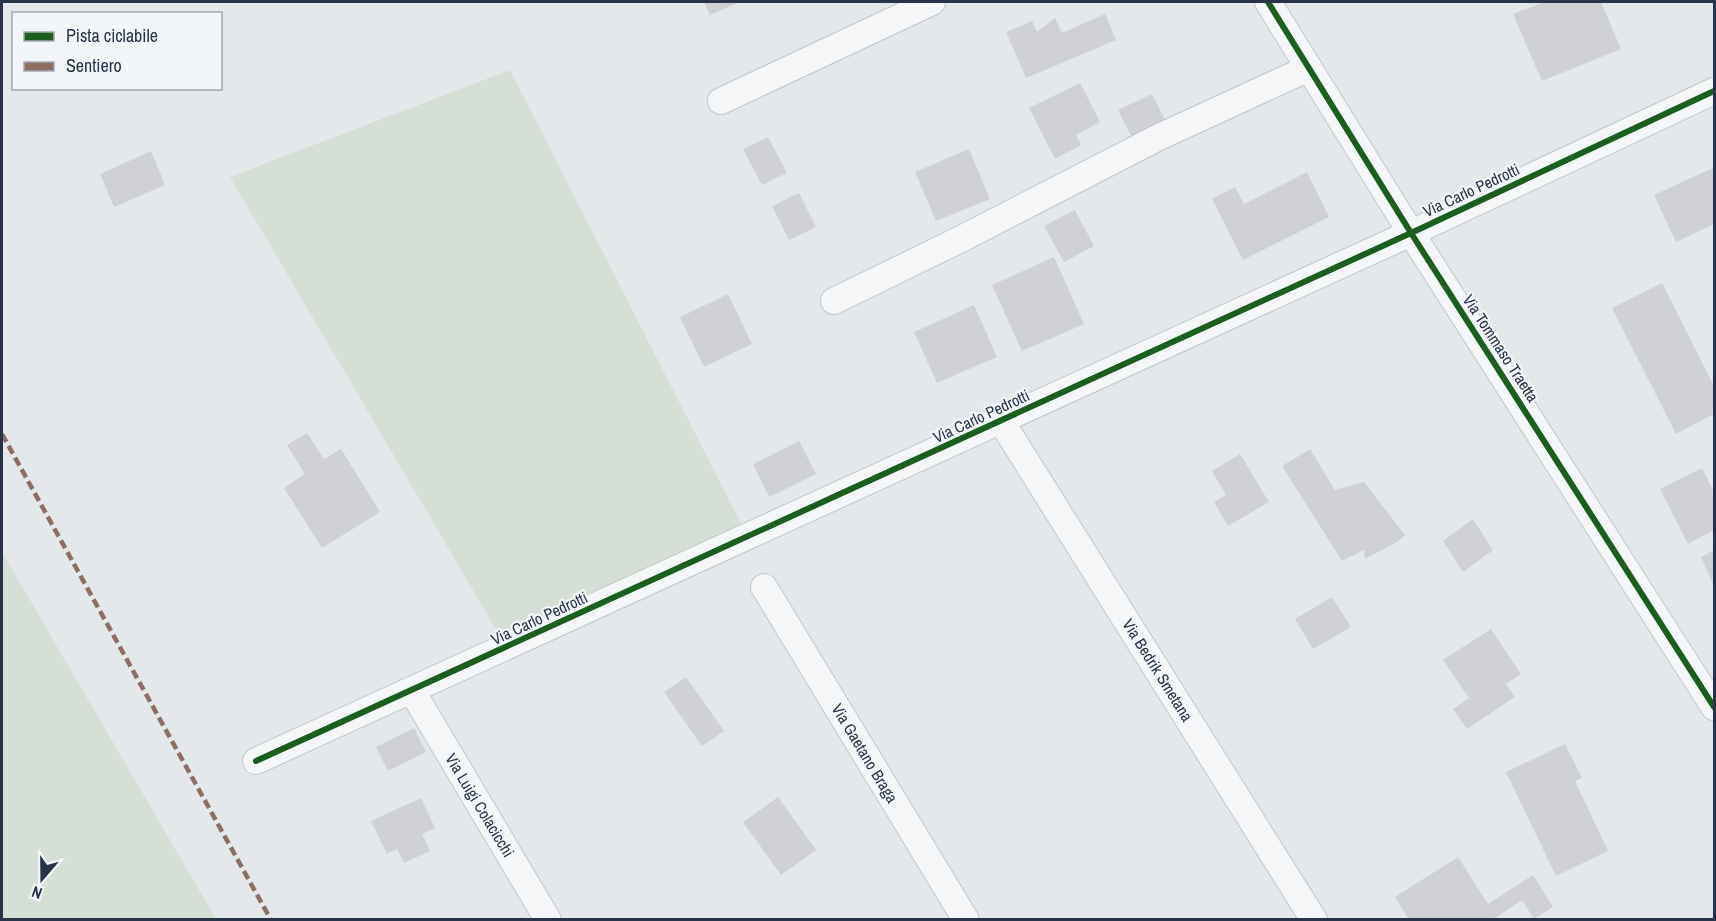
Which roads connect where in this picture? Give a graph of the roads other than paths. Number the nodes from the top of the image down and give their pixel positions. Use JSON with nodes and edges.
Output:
{"nodes":[{"id":1,"x":932,"y":2,"type":"edge"},
{"id":2,"x":1268,"y":2,"type":"edge"},
{"id":3,"x":1309,"y":68,"type":"junction"},
{"id":4,"x":1714,"y":91,"type":"edge"},
{"id":5,"x":721,"y":101,"type":"dead end"},
{"id":6,"x":1411,"y":233,"type":"junction"},
{"id":7,"x":834,"y":301,"type":"dead end"},
{"id":8,"x":1001,"y":421,"type":"junction"},
{"id":9,"x":764,"y":587,"type":"dead end"},
{"id":10,"x":412,"y":691,"type":"junction"},
{"id":11,"x":1714,"y":707,"type":"edge"},
{"id":12,"x":256,"y":761,"type":"dead end"},
{"id":13,"x":549,"y":920,"type":"edge"},
{"id":14,"x":966,"y":920,"type":"edge"},
{"id":15,"x":1314,"y":920,"type":"edge"}],
"edges":[{"from":1,"to":5,"type":"street"},
{"from":2,"to":3,"type":"street","name":"Via Tommaso Traetta"},
{"from":3,"to":6,"type":"street","name":"Via Tommaso Traetta"},
{"from":3,"to":7,"type":"street"},
{"from":4,"to":6,"type":"street","name":"Via Carlo Pedrotti"},
{"from":6,"to":8,"type":"street","name":"Via Carlo Pedrotti"},
{"from":6,"to":11,"type":"street","name":"Via Tommaso Traetta"},
{"from":8,"to":10,"type":"street","name":"Via Carlo Pedrotti"},
{"from":8,"to":15,"type":"street","name":"Via Bedrik Smetana"},
{"from":9,"to":14,"type":"street","name":"Via Gaetano Braga"},
{"from":10,"to":12,"type":"street","name":"Via Carlo Pedrotti"},
{"from":10,"to":13,"type":"street","name":"Via Luigi Colacicchi"}]}
